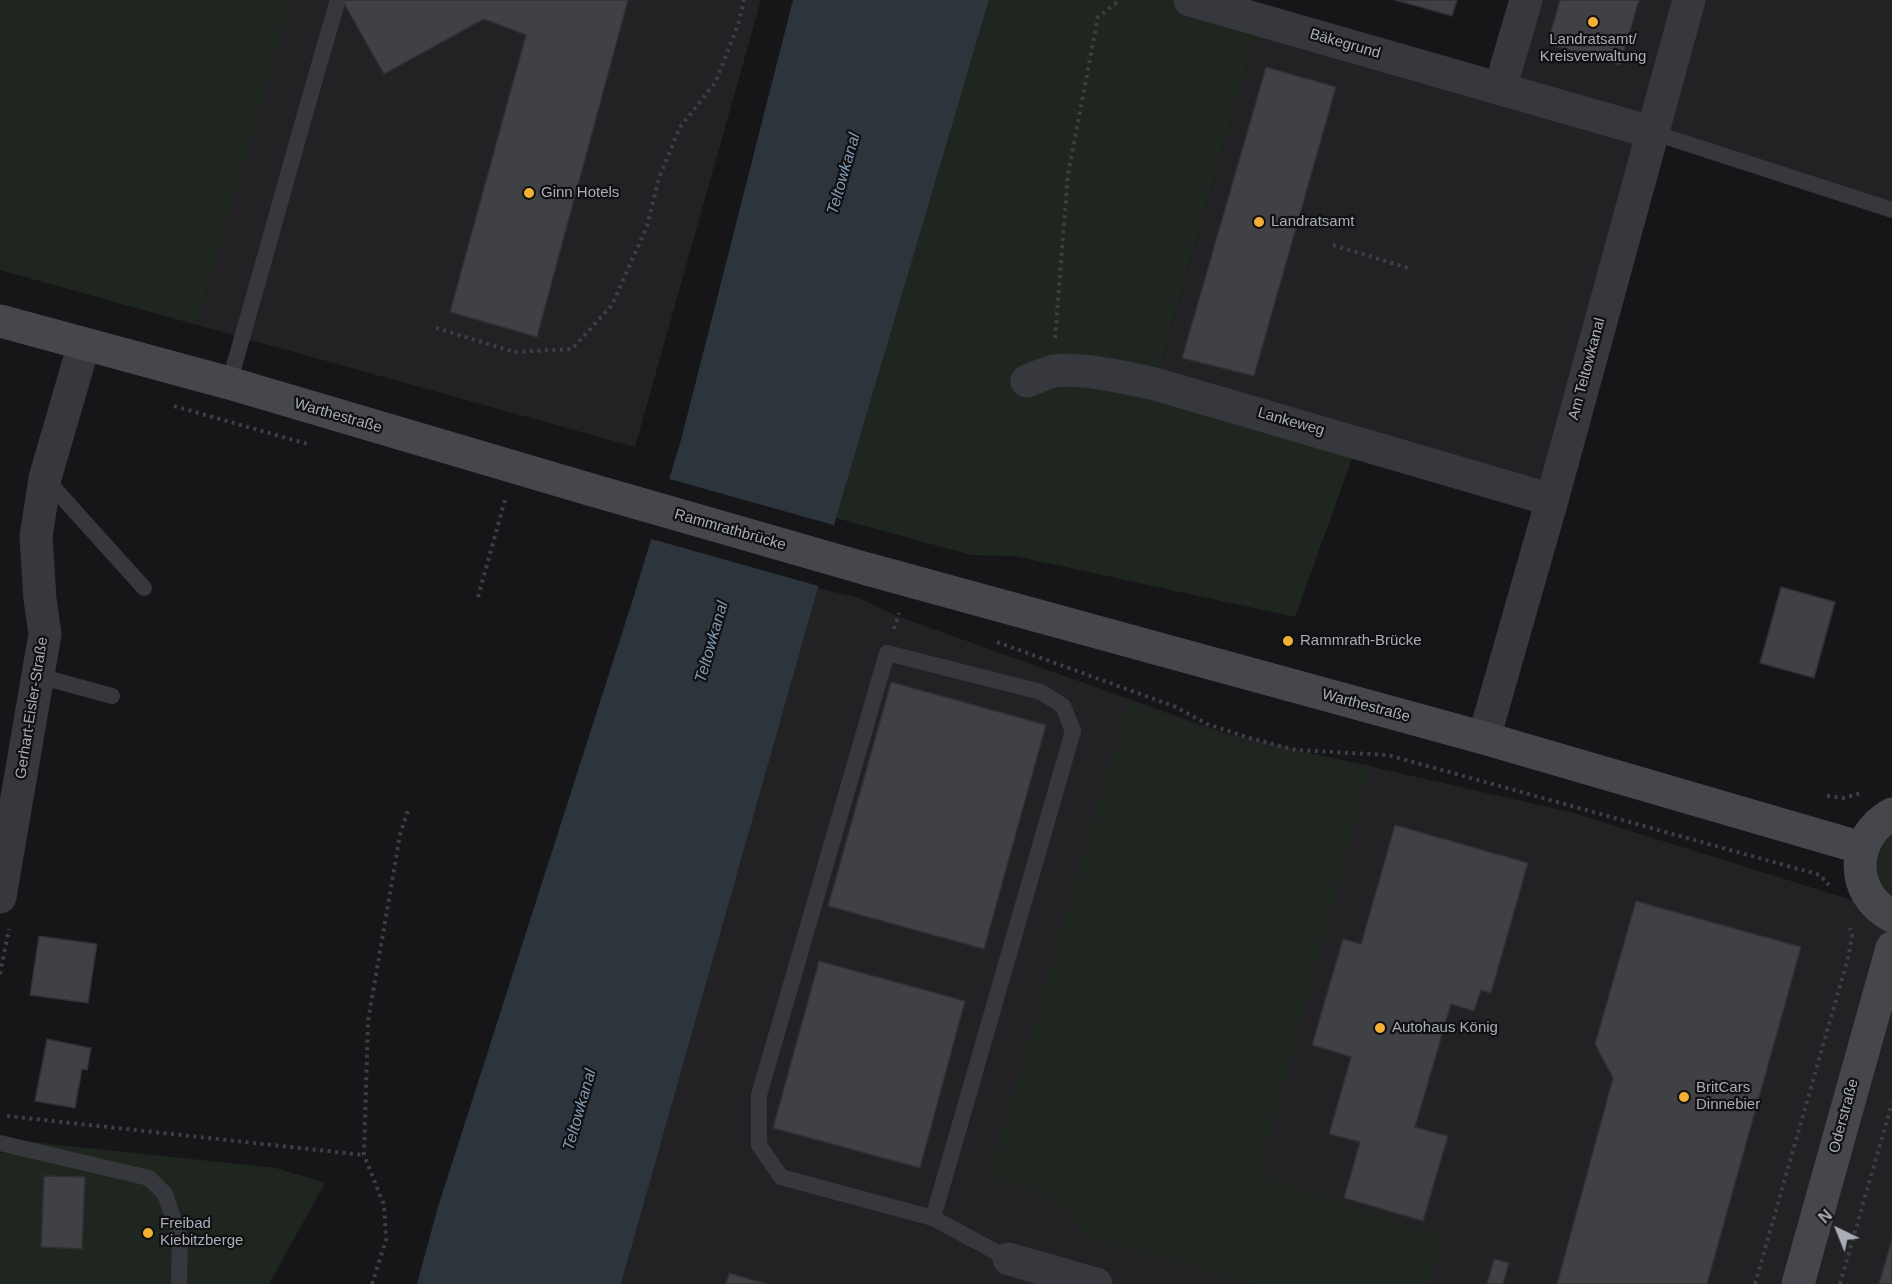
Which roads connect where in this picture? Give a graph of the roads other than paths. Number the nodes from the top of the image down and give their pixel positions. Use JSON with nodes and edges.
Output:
{"nodes":[{"id":1,"x":338,"y":0,"type":"edge"},
{"id":2,"x":1190,"y":0,"type":"edge"},
{"id":3,"x":1526,"y":0,"type":"edge"},
{"id":4,"x":1689,"y":0,"type":"edge"},
{"id":5,"x":1500,"y":89,"type":"junction"},
{"id":6,"x":1652,"y":132,"type":"junction"},
{"id":7,"x":1892,"y":210,"type":"edge"},
{"id":8,"x":0,"y":321,"type":"edge"},
{"id":9,"x":84,"y":344,"type":"junction"},
{"id":10,"x":1027,"y":381,"type":"dead end"},
{"id":11,"x":229,"y":383,"type":"junction"},
{"id":12,"x":45,"y":478,"type":"junction"},
{"id":13,"x":592,"y":490,"type":"joint"},
{"id":14,"x":1552,"y":500,"type":"junction"},
{"id":15,"x":867,"y":569,"type":"joint"},
{"id":16,"x":144,"y":588,"type":"dead end"},
{"id":17,"x":39,"y":676,"type":"junction"},
{"id":18,"x":112,"y":696,"type":"dead end"},
{"id":19,"x":1484,"y":738,"type":"junction"},
{"id":20,"x":1892,"y":814,"type":"edge"},
{"id":21,"x":1862,"y":848,"type":"junction"},
{"id":22,"x":0,"y":897,"type":"edge"},
{"id":23,"x":1892,"y":916,"type":"edge"},
{"id":24,"x":1892,"y":948,"type":"edge"},
{"id":25,"x":0,"y":1143,"type":"edge"},
{"id":26,"x":933,"y":1218,"type":"junction"},
{"id":27,"x":1009,"y":1259,"type":"joint"},
{"id":28,"x":179,"y":1284,"type":"edge"},
{"id":29,"x":1096,"y":1284,"type":"edge"},
{"id":30,"x":1798,"y":1284,"type":"edge"}],
"edges":[{"from":1,"to":11,"type":"lane"},
{"from":2,"to":5,"type":"street","name":"Bäkegrund"},
{"from":3,"to":5,"type":"street"},
{"from":4,"to":6,"type":"street","name":"Am Teltowkanal"},
{"from":5,"to":6,"type":"street","name":"Bäkegrund"},
{"from":6,"to":7,"type":"lane"},
{"from":6,"to":14,"type":"street","name":"Am Teltowkanal"},
{"from":8,"to":9,"type":"street","name":"Warthestraße"},
{"from":9,"to":11,"type":"street","name":"Warthestraße"},
{"from":9,"to":12,"type":"street","name":"Gerhart-Eisler-Straße"},
{"from":10,"to":14,"type":"street","name":"Lankeweg"},
{"from":11,"to":13,"type":"street","name":"Warthestraße"},
{"from":12,"to":16,"type":"lane"},
{"from":12,"to":17,"type":"street","name":"Gerhart-Eisler-Straße"},
{"from":13,"to":15,"type":"street","name":"Rammrathbrücke","bridge":true},
{"from":14,"to":19,"type":"street","name":"Am Teltowkanal"},
{"from":15,"to":19,"type":"street","name":"Warthestraße"},
{"from":17,"to":18,"type":"lane"},
{"from":17,"to":22,"type":"street","name":"Gerhart-Eisler-Straße"},
{"from":19,"to":21,"type":"street","name":"Warthestraße"},
{"from":20,"to":21,"type":"street"},
{"from":21,"to":23,"type":"street"},
{"from":24,"to":30,"type":"street","name":"Oderstraße"},
{"from":25,"to":28,"type":"lane"},
{"from":26,"to":26,"type":"lane"},
{"from":26,"to":27,"type":"lane"},
{"from":27,"to":29,"type":"street"}]}
